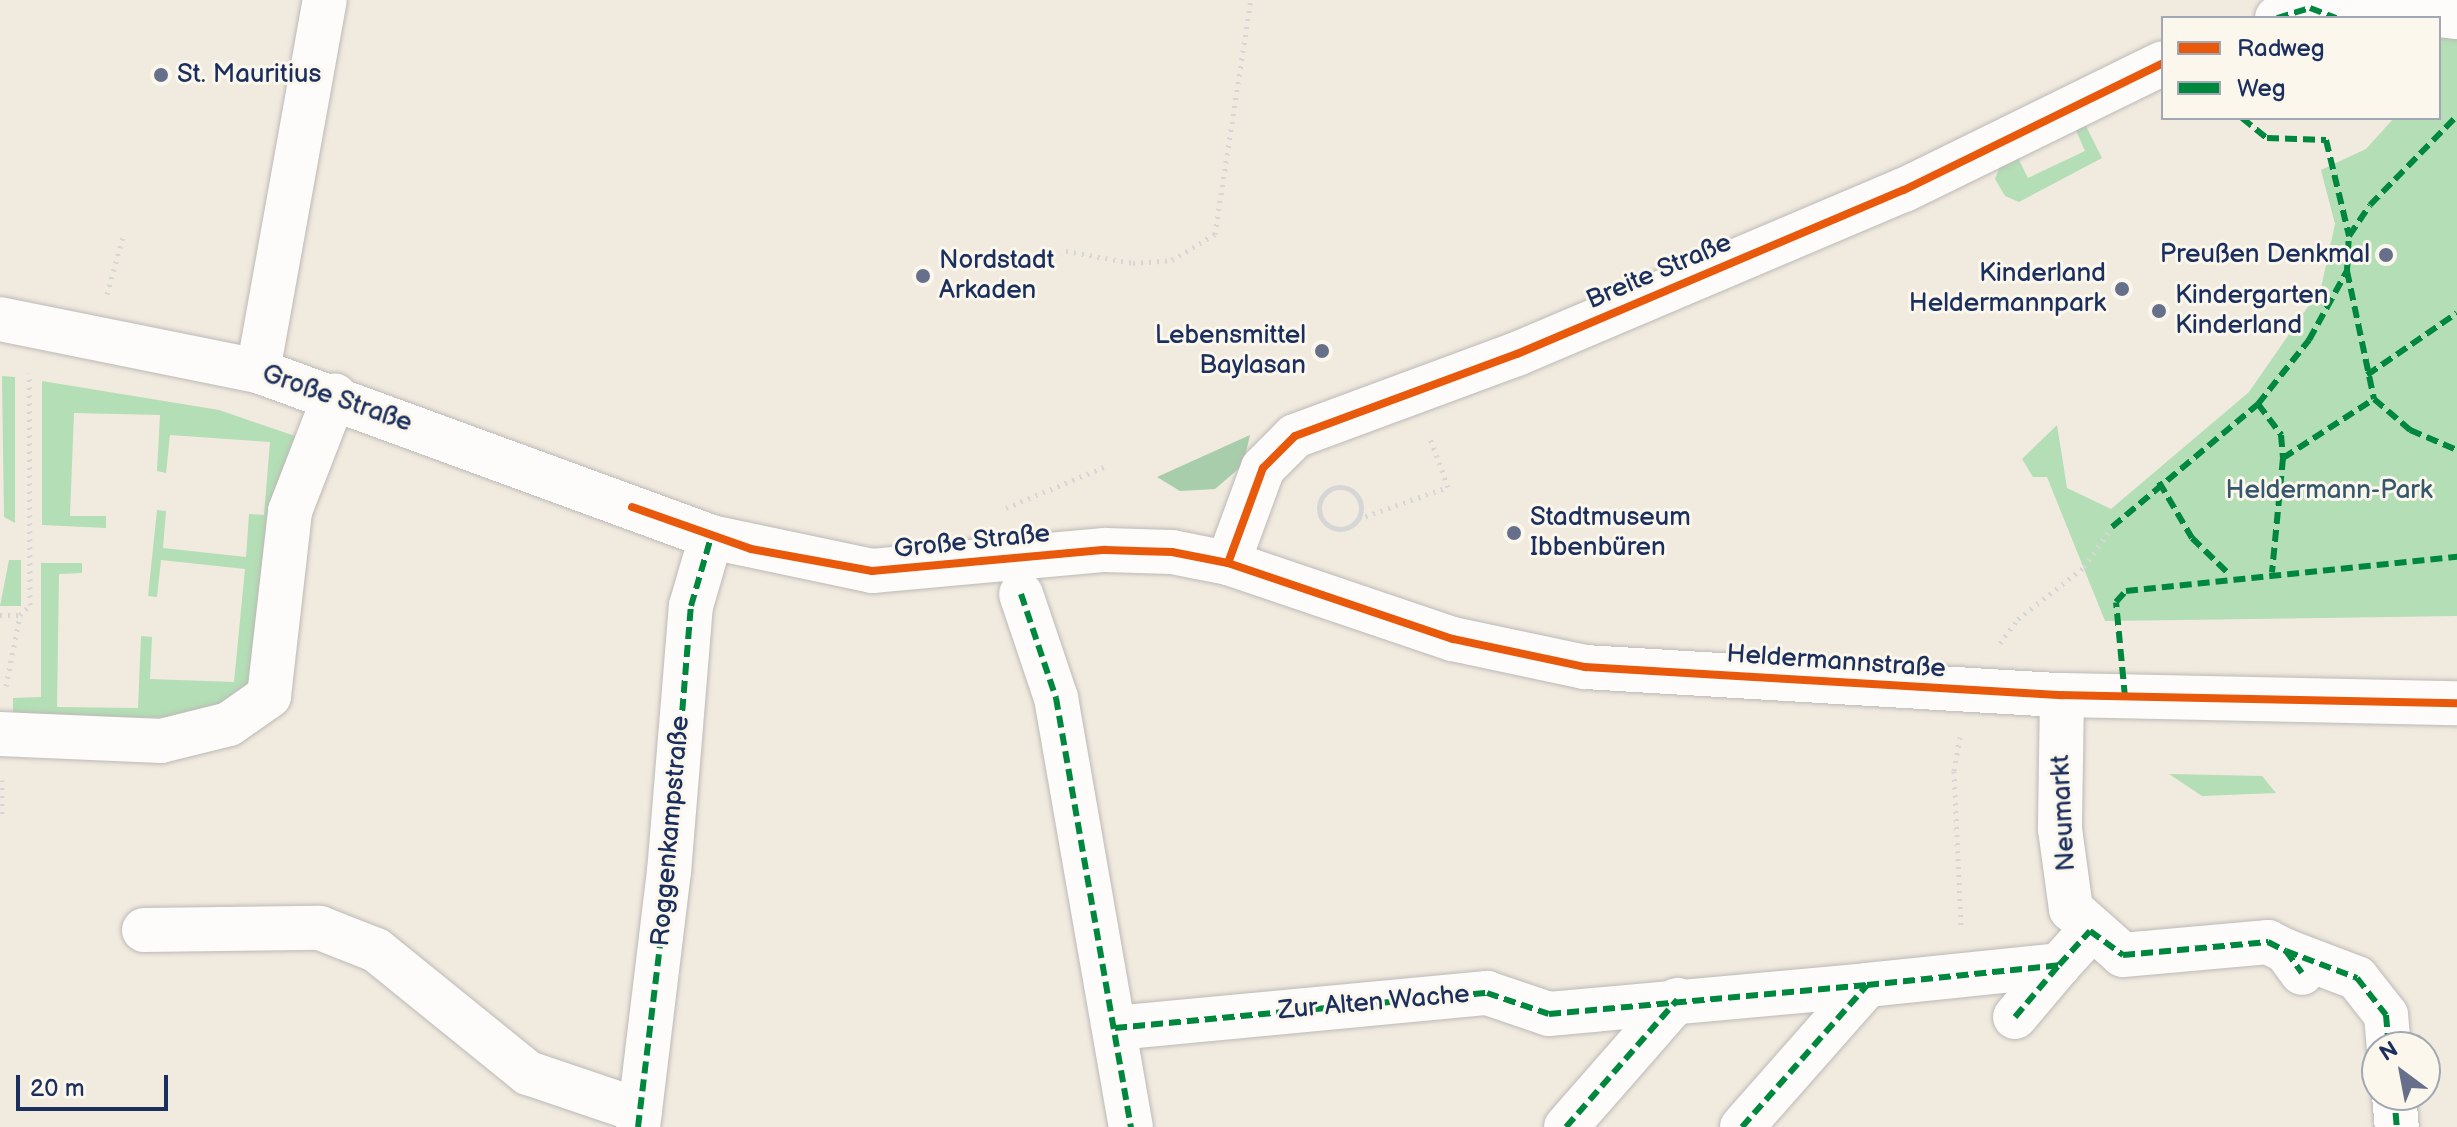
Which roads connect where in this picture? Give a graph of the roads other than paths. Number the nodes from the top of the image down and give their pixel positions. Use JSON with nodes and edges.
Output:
{"nodes":[{"id":1,"x":325,"y":0,"type":"edge"},
{"id":2,"x":2284,"y":16,"type":"edge"},
{"id":3,"x":2331,"y":16,"type":"edge"},
{"id":4,"x":2345,"y":16,"type":"edge"},
{"id":5,"x":2457,"y":17,"type":"edge"},
{"id":6,"x":2161,"y":64,"type":"edge"},
{"id":7,"x":0,"y":319,"type":"edge"},
{"id":8,"x":258,"y":371,"type":"junction"},
{"id":9,"x":335,"y":395,"type":"junction"},
{"id":10,"x":711,"y":537,"type":"junction"},
{"id":11,"x":1228,"y":563,"type":"junction"},
{"id":12,"x":1021,"y":594,"type":"dead end"},
{"id":13,"x":2062,"y":695,"type":"junction"},
{"id":14,"x":2457,"y":703,"type":"edge"},
{"id":15,"x":0,"y":734,"type":"edge"},
{"id":16,"x":144,"y":930,"type":"dead end"},
{"id":17,"x":2090,"y":931,"type":"junction"},
{"id":18,"x":2059,"y":965,"type":"junction"},
{"id":19,"x":1867,"y":985,"type":"junction"},
{"id":20,"x":1677,"y":1000,"type":"junction"},
{"id":21,"x":2015,"y":1017,"type":"dead end"},
{"id":22,"x":1115,"y":1028,"type":"junction"},
{"id":23,"x":2388,"y":1031,"type":"edge"},
{"id":24,"x":639,"y":1119,"type":"edge"},
{"id":25,"x":1131,"y":1127,"type":"edge"},
{"id":26,"x":1566,"y":1127,"type":"edge"},
{"id":27,"x":1742,"y":1127,"type":"edge"}],
"edges":[{"from":1,"to":8,"type":"street"},
{"from":2,"to":3,"type":"street"},
{"from":4,"to":5,"type":"street"},
{"from":6,"to":11,"type":"street","name":"Breite Straße"},
{"from":7,"to":8,"type":"street","name":"Große Straße"},
{"from":8,"to":9,"type":"street","name":"Große Straße"},
{"from":9,"to":10,"type":"street","name":"Große Straße"},
{"from":9,"to":15,"type":"street"},
{"from":10,"to":11,"type":"street","name":"Große Straße"},
{"from":10,"to":24,"type":"street","name":"Roggenkampstraße"},
{"from":11,"to":13,"type":"street","name":"Heldermannstraße"},
{"from":12,"to":22,"type":"street"},
{"from":13,"to":14,"type":"street","name":"Heldermannstraße"},
{"from":13,"to":17,"type":"street","name":"Neumarkt"},
{"from":16,"to":24,"type":"street"},
{"from":17,"to":18,"type":"street"},
{"from":17,"to":23,"type":"street","name":"Neumarkt"},
{"from":18,"to":19,"type":"street","name":"Zur Alten Wache"},
{"from":18,"to":21,"type":"street"},
{"from":19,"to":20,"type":"street","name":"Zur Alten Wache"},
{"from":19,"to":27,"type":"street"},
{"from":20,"to":22,"type":"street","name":"Zur Alten Wache"},
{"from":20,"to":26,"type":"street"},
{"from":22,"to":25,"type":"street"}]}
